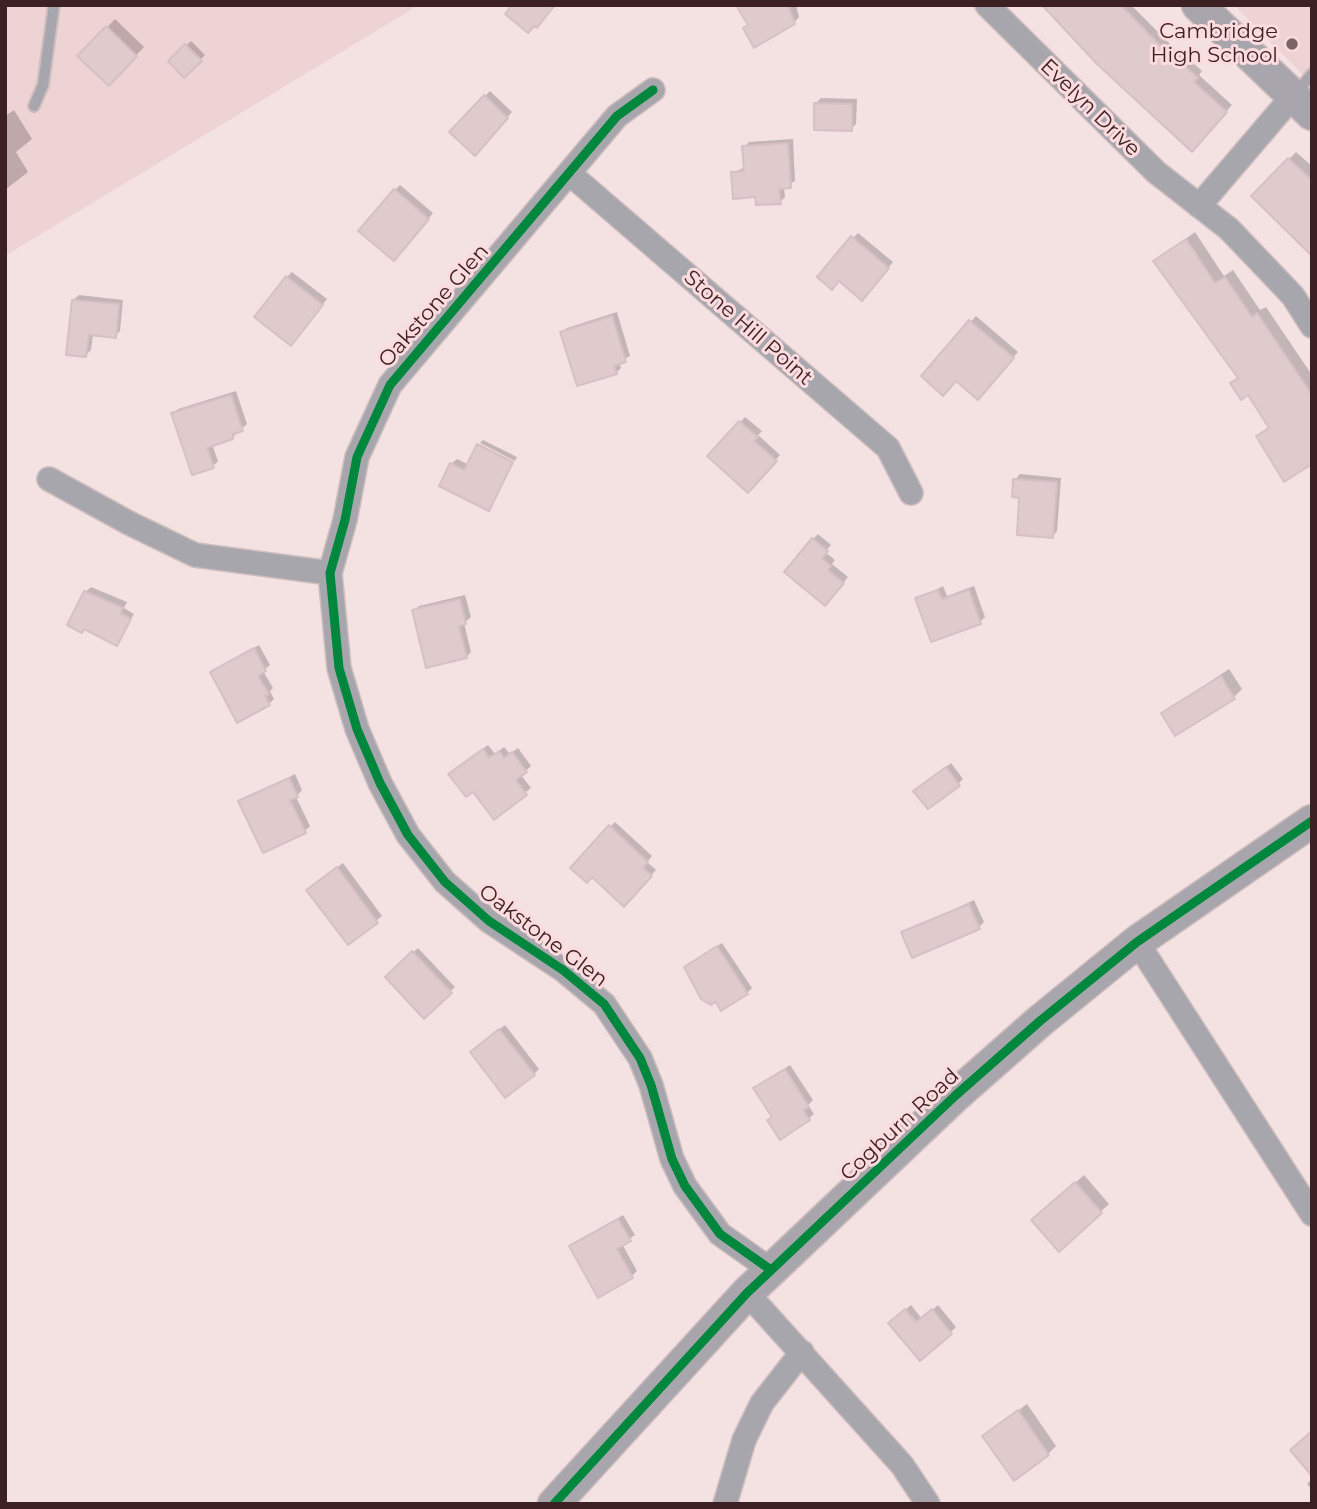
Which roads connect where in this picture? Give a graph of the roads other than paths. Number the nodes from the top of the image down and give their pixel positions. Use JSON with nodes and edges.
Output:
{"nodes":[{"id":1,"x":54,"y":5,"type":"edge"},
{"id":2,"x":987,"y":5,"type":"edge"},
{"id":3,"x":1198,"y":5,"type":"edge"},
{"id":4,"x":653,"y":90,"type":"dead end"},
{"id":5,"x":1306,"y":95,"type":"edge"},
{"id":6,"x":34,"y":106,"type":"dead end"},
{"id":7,"x":570,"y":174,"type":"junction"},
{"id":8,"x":1199,"y":206,"type":"junction"},
{"id":9,"x":1312,"y":326,"type":"edge"},
{"id":10,"x":49,"y":479,"type":"dead end"},
{"id":11,"x":911,"y":493,"type":"dead end"},
{"id":12,"x":330,"y":573,"type":"junction"},
{"id":13,"x":1312,"y":821,"type":"edge"},
{"id":14,"x":1137,"y":942,"type":"junction"},
{"id":15,"x":1312,"y":1214,"type":"edge"},
{"id":16,"x":771,"y":1270,"type":"junction"},
{"id":17,"x":747,"y":1293,"type":"junction"},
{"id":18,"x":802,"y":1352,"type":"junction"},
{"id":19,"x":554,"y":1504,"type":"edge"},
{"id":20,"x":726,"y":1504,"type":"edge"},
{"id":21,"x":928,"y":1504,"type":"edge"}],
"edges":[{"from":1,"to":6,"type":"lane"},
{"from":2,"to":8,"type":"street","name":"Evelyn Drive"},
{"from":3,"to":5,"type":"street"},
{"from":4,"to":7,"type":"street","name":"Oakstone Glen"},
{"from":5,"to":8,"type":"street"},
{"from":7,"to":11,"type":"street","name":"Stone Hill Point"},
{"from":7,"to":12,"type":"street","name":"Oakstone Glen"},
{"from":8,"to":9,"type":"street","name":"Evelyn Drive"},
{"from":10,"to":12,"type":"street"},
{"from":12,"to":16,"type":"street","name":"Oakstone Glen"},
{"from":13,"to":14,"type":"street","name":"Cogburn Road"},
{"from":14,"to":15,"type":"street"},
{"from":14,"to":16,"type":"street","name":"Cogburn Road"},
{"from":16,"to":17,"type":"street","name":"Cogburn Road"},
{"from":17,"to":18,"type":"street"},
{"from":17,"to":19,"type":"street","name":"Cogburn Road"},
{"from":18,"to":20,"type":"street"},
{"from":18,"to":21,"type":"street"}]}
